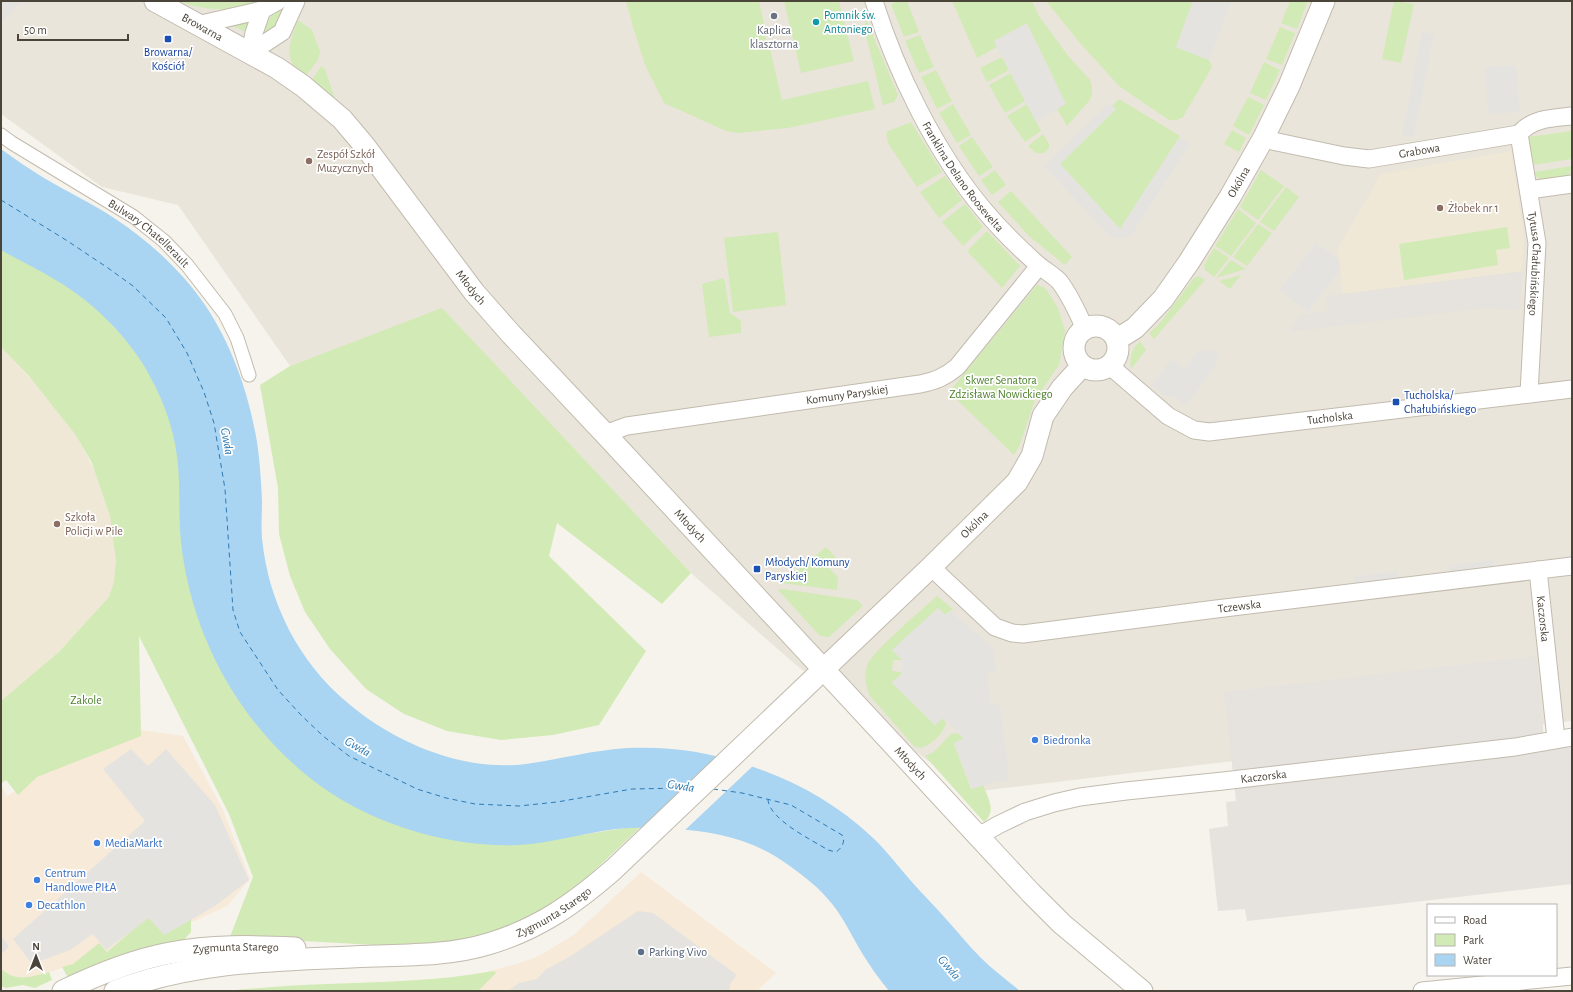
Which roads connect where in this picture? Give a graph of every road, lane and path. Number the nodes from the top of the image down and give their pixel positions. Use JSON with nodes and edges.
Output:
{"nodes":[{"id":1,"x":155,"y":1,"type":"edge"},
{"id":2,"x":278,"y":1,"type":"edge"},
{"id":3,"x":296,"y":1,"type":"edge"},
{"id":4,"x":874,"y":1,"type":"edge"},
{"id":5,"x":1324,"y":1,"type":"edge"},
{"id":6,"x":262,"y":10,"type":"junction"},
{"id":7,"x":197,"y":25,"type":"junction"},
{"id":8,"x":250,"y":53,"type":"junction"},
{"id":9,"x":1572,"y":116,"type":"edge"},
{"id":10,"x":1519,"y":134,"type":"junction"},
{"id":11,"x":1,"y":135,"type":"edge"},
{"id":12,"x":1263,"y":139,"type":"junction"},
{"id":13,"x":1572,"y":184,"type":"edge"},
{"id":14,"x":1529,"y":190,"type":"junction"},
{"id":15,"x":1039,"y":266,"type":"junction"},
{"id":16,"x":1084,"y":329,"type":"junction"},
{"id":17,"x":1116,"y":337,"type":"junction"},
{"id":18,"x":1082,"y":366,"type":"junction"},
{"id":19,"x":1110,"y":366,"type":"junction"},
{"id":20,"x":249,"y":375,"type":"dead end"},
{"id":21,"x":1572,"y":389,"type":"edge"},
{"id":22,"x":1529,"y":394,"type":"junction"},
{"id":23,"x":607,"y":436,"type":"junction"},
{"id":24,"x":1572,"y":566,"type":"edge"},
{"id":25,"x":931,"y":567,"type":"junction"},
{"id":26,"x":1538,"y":570,"type":"junction"},
{"id":27,"x":829,"y":665,"type":"junction"},
{"id":28,"x":1564,"y":738,"type":"edge"},
{"id":29,"x":978,"y":837,"type":"junction"},
{"id":30,"x":416,"y":955,"type":"junction"},
{"id":31,"x":1572,"y":976,"type":"edge"},
{"id":32,"x":63,"y":991,"type":"edge"},
{"id":33,"x":115,"y":991,"type":"edge"},
{"id":34,"x":1142,"y":991,"type":"edge"},
{"id":35,"x":1422,"y":991,"type":"edge"}],
"edges":[{"from":1,"to":7,"type":"street","name":"Browarna"},
{"from":2,"to":6,"type":"street"},
{"from":3,"to":8,"type":"street"},
{"from":4,"to":15,"type":"street","name":"Franklina Delano Roosevelta"},
{"from":5,"to":12,"type":"street","name":"Okólna"},
{"from":6,"to":7,"type":"street"},
{"from":6,"to":8,"type":"street"},
{"from":7,"to":8,"type":"street","name":"Browarna"},
{"from":8,"to":23,"type":"street","name":"Młodych"},
{"from":9,"to":10,"type":"street","name":"Grabowa"},
{"from":10,"to":12,"type":"street","name":"Grabowa"},
{"from":10,"to":14,"type":"street","name":"Tytusa Chałubińskiego"},
{"from":11,"to":20,"type":"street","name":"Bulwary Chatellerault"},
{"from":12,"to":17,"type":"street","name":"Okólna"},
{"from":13,"to":14,"type":"street"},
{"from":14,"to":22,"type":"street","name":"Tytusa Chałubińskiego"},
{"from":15,"to":16,"type":"street","name":"Franklina Delano Roosevelta"},
{"from":15,"to":23,"type":"street","name":"Komuny Paryskiej"},
{"from":16,"to":17,"type":"street"},
{"from":16,"to":18,"type":"street"},
{"from":17,"to":19,"type":"street"},
{"from":18,"to":19,"type":"street"},
{"from":18,"to":25,"type":"street","name":"Okólna"},
{"from":19,"to":22,"type":"street","name":"Tucholska"},
{"from":21,"to":22,"type":"street","name":"Tucholska"},
{"from":23,"to":27,"type":"street","name":"Młodych"},
{"from":24,"to":26,"type":"street","name":"Tczewska"},
{"from":25,"to":26,"type":"street","name":"Tczewska"},
{"from":25,"to":27,"type":"street","name":"Okólna"},
{"from":26,"to":28,"type":"street","name":"Kaczorska"},
{"from":27,"to":29,"type":"street","name":"Młodych"},
{"from":27,"to":30,"type":"street","name":"Zygmunta Starego"},
{"from":28,"to":29,"type":"street","name":"Kaczorska"},
{"from":29,"to":34,"type":"street","name":"Młodych"},
{"from":30,"to":32,"type":"street","name":"Zygmunta Starego"},
{"from":30,"to":33,"type":"street","name":"Zygmunta Starego"},
{"from":31,"to":35,"type":"street"}]}
